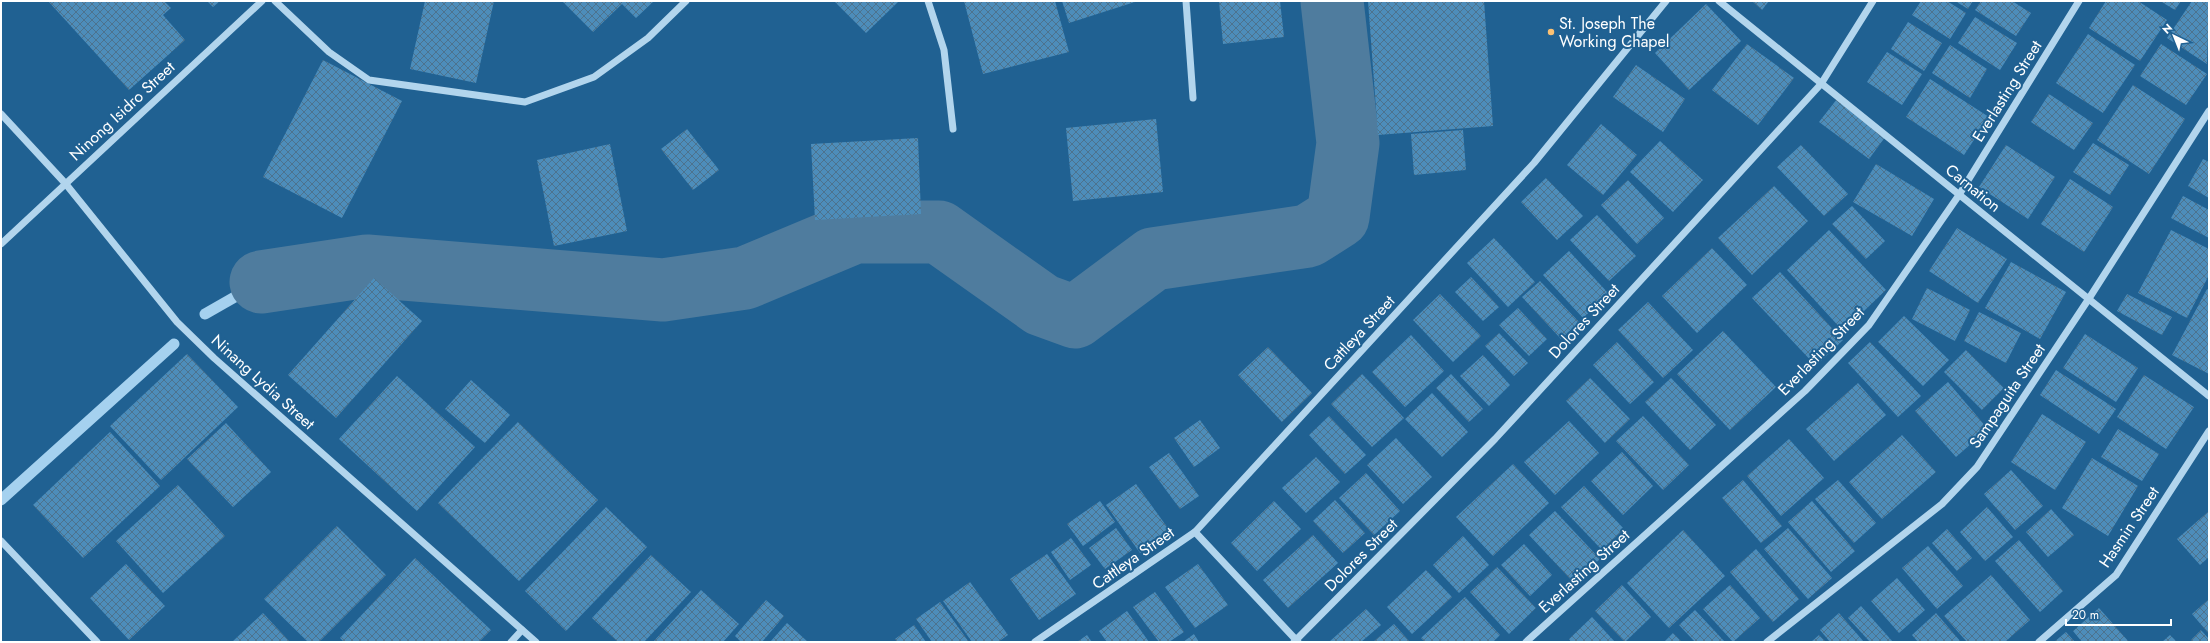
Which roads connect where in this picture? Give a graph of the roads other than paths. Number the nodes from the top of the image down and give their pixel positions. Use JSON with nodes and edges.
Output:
{"nodes":[{"id":1,"x":262,"y":1,"type":"edge"},
{"id":2,"x":275,"y":1,"type":"edge"},
{"id":3,"x":686,"y":1,"type":"edge"},
{"id":4,"x":928,"y":1,"type":"edge"},
{"id":5,"x":1186,"y":1,"type":"edge"},
{"id":6,"x":1666,"y":1,"type":"edge"},
{"id":7,"x":1719,"y":1,"type":"edge"},
{"id":8,"x":1873,"y":1,"type":"edge"},
{"id":9,"x":2079,"y":1,"type":"edge"},
{"id":10,"x":1822,"y":84,"type":"junction"},
{"id":11,"x":1193,"y":98,"type":"dead end"},
{"id":12,"x":2209,"y":111,"type":"edge"},
{"id":13,"x":1,"y":114,"type":"edge"},
{"id":14,"x":953,"y":129,"type":"dead end"},
{"id":15,"x":65,"y":183,"type":"junction"},
{"id":16,"x":1959,"y":195,"type":"junction"},
{"id":17,"x":1,"y":244,"type":"edge"},
{"id":18,"x":2088,"y":300,"type":"junction"},
{"id":19,"x":2209,"y":396,"type":"edge"},
{"id":20,"x":2209,"y":431,"type":"edge"},
{"id":21,"x":1196,"y":532,"type":"junction"},
{"id":22,"x":1,"y":541,"type":"edge"},
{"id":23,"x":522,"y":630,"type":"junction"},
{"id":24,"x":97,"y":642,"type":"edge"},
{"id":25,"x":510,"y":642,"type":"edge"},
{"id":26,"x":536,"y":642,"type":"edge"},
{"id":27,"x":1035,"y":642,"type":"edge"},
{"id":28,"x":1296,"y":642,"type":"edge"},
{"id":29,"x":1526,"y":642,"type":"edge"},
{"id":30,"x":1767,"y":642,"type":"edge"},
{"id":31,"x":2039,"y":642,"type":"edge"}],
"edges":[{"from":1,"to":15,"type":"street","name":"Ninong Isidro Street"},
{"from":2,"to":3,"type":"street"},
{"from":4,"to":14,"type":"street"},
{"from":5,"to":11,"type":"street"},
{"from":6,"to":21,"type":"street","name":"Cattleya Street"},
{"from":7,"to":10,"type":"street","name":"Carnation"},
{"from":8,"to":10,"type":"street","name":"Dolores Street"},
{"from":9,"to":16,"type":"street","name":"Everlasting Street"},
{"from":10,"to":16,"type":"street","name":"Carnation"},
{"from":10,"to":28,"type":"street","name":"Dolores Street"},
{"from":12,"to":18,"type":"street","name":"Sampaguita Street"},
{"from":13,"to":15,"type":"street","name":"Ninang Lydia Street"},
{"from":15,"to":17,"type":"street","name":"Ninong Isidro Street"},
{"from":15,"to":23,"type":"street","name":"Ninang Lydia Street"},
{"from":16,"to":18,"type":"street","name":"Carnation"},
{"from":16,"to":29,"type":"street","name":"Everlasting Street"},
{"from":18,"to":19,"type":"street","name":"Carnation"},
{"from":18,"to":30,"type":"street","name":"Sampaguita Street"},
{"from":20,"to":31,"type":"street","name":"Hasmin Street"},
{"from":21,"to":27,"type":"street","name":"Cattleya Street"},
{"from":21,"to":28,"type":"street"},
{"from":22,"to":24,"type":"street"},
{"from":23,"to":25,"type":"street"},
{"from":23,"to":26,"type":"street","name":"Ninang Lydia Street"}]}
